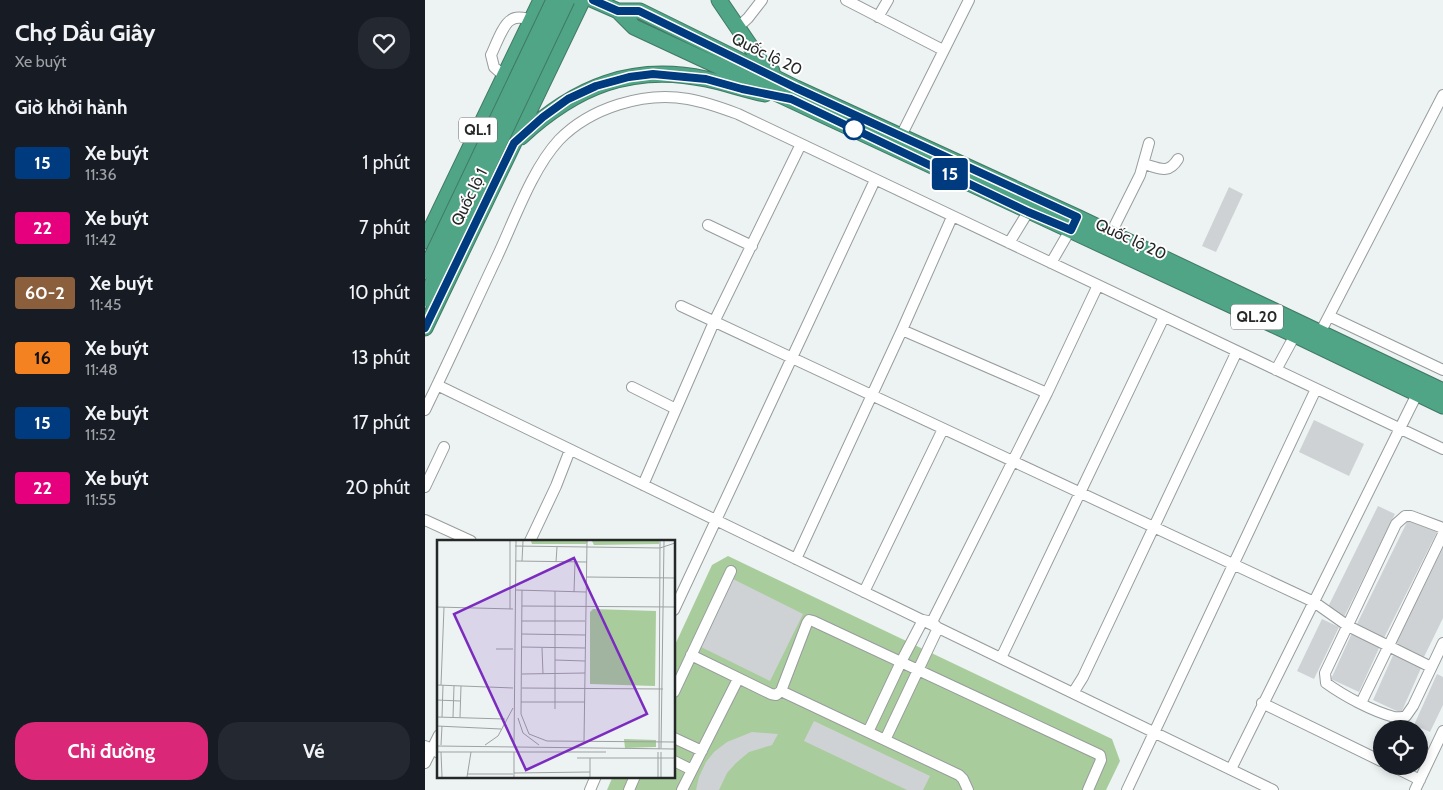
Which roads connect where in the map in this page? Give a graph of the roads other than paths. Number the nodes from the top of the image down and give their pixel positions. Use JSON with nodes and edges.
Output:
{"nodes":[{"id":1,"x":541,"y":0,"type":"edge"},
{"id":2,"x":554,"y":0,"type":"edge"},
{"id":3,"x":581,"y":0,"type":"edge"},
{"id":4,"x":719,"y":0,"type":"edge"},
{"id":5,"x":762,"y":0,"type":"edge"},
{"id":6,"x":846,"y":0,"type":"edge"},
{"id":7,"x":888,"y":0,"type":"edge"},
{"id":8,"x":969,"y":0,"type":"edge"},
{"id":9,"x":879,"y":17,"type":"junction"},
{"id":10,"x":531,"y":19,"type":"junction"},
{"id":11,"x":737,"y":28,"type":"junction"},
{"id":12,"x":943,"y":50,"type":"junction"},
{"id":13,"x":504,"y":76,"type":"junction"},
{"id":14,"x":793,"y":93,"type":"junction"},
{"id":15,"x":1443,"y":95,"type":"edge"},
{"id":16,"x":901,"y":136,"type":"junction"},
{"id":17,"x":514,"y":143,"type":"junction"},
{"id":18,"x":1149,"y":143,"type":"dead end"},
{"id":19,"x":801,"y":144,"type":"junction"},
{"id":20,"x":1178,"y":160,"type":"dead end"},
{"id":21,"x":1143,"y":164,"type":"junction"},
{"id":22,"x":875,"y":180,"type":"junction"},
{"id":23,"x":1028,"y":212,"type":"junction"},
{"id":24,"x":952,"y":217,"type":"junction"},
{"id":25,"x":1074,"y":224,"type":"junction"},
{"id":26,"x":708,"y":225,"type":"dead end"},
{"id":27,"x":1111,"y":233,"type":"junction"},
{"id":28,"x":425,"y":242,"type":"edge"},
{"id":29,"x":1009,"y":243,"type":"junction"},
{"id":30,"x":752,"y":246,"type":"junction"},
{"id":31,"x":1051,"y":264,"type":"junction"},
{"id":32,"x":425,"y":271,"type":"edge"},
{"id":33,"x":1098,"y":285,"type":"junction"},
{"id":34,"x":425,"y":299,"type":"edge"},
{"id":35,"x":681,"y":306,"type":"dead end"},
{"id":36,"x":1329,"y":316,"type":"junction"},
{"id":37,"x":1164,"y":317,"type":"junction"},
{"id":38,"x":715,"y":322,"type":"junction"},
{"id":39,"x":425,"y":328,"type":"edge"},
{"id":40,"x":902,"y":330,"type":"junction"},
{"id":41,"x":1320,"y":332,"type":"junction"},
{"id":42,"x":1295,"y":335,"type":"junction"},
{"id":43,"x":1237,"y":351,"type":"junction"},
{"id":44,"x":792,"y":358,"type":"junction"},
{"id":45,"x":1276,"y":370,"type":"junction"},
{"id":46,"x":1443,"y":370,"type":"edge"},
{"id":47,"x":437,"y":385,"type":"junction"},
{"id":48,"x":633,"y":387,"type":"dead end"},
{"id":49,"x":1316,"y":389,"type":"junction"},
{"id":50,"x":1443,"y":391,"type":"edge"},
{"id":51,"x":1047,"y":393,"type":"junction"},
{"id":52,"x":1417,"y":394,"type":"junction"},
{"id":53,"x":871,"y":395,"type":"junction"},
{"id":54,"x":1443,"y":406,"type":"edge"},
{"id":55,"x":676,"y":409,"type":"junction"},
{"id":56,"x":425,"y":410,"type":"edge"},
{"id":57,"x":1400,"y":428,"type":"junction"},
{"id":58,"x":943,"y":429,"type":"junction"},
{"id":59,"x":444,"y":447,"type":"dead end"},
{"id":60,"x":1443,"y":449,"type":"edge"},
{"id":61,"x":570,"y":450,"type":"junction"},
{"id":62,"x":1013,"y":461,"type":"junction"},
{"id":63,"x":643,"y":485,"type":"junction"},
{"id":64,"x":425,"y":487,"type":"edge"},
{"id":65,"x":1081,"y":493,"type":"junction"},
{"id":66,"x":425,"y":520,"type":"edge"},
{"id":67,"x":716,"y":520,"type":"junction"},
{"id":68,"x":1153,"y":527,"type":"junction"},
{"id":69,"x":1443,"y":528,"type":"edge"},
{"id":70,"x":1443,"y":534,"type":"edge"},
{"id":71,"x":469,"y":540,"type":"edge"},
{"id":72,"x":530,"y":540,"type":"edge"},
{"id":73,"x":796,"y":559,"type":"junction"},
{"id":74,"x":1233,"y":564,"type":"junction"},
{"id":75,"x":731,"y":570,"type":"dead end"},
{"id":76,"x":864,"y":592,"type":"junction"},
{"id":77,"x":1314,"y":602,"type":"junction"},
{"id":78,"x":675,"y":608,"type":"edge"},
{"id":79,"x":931,"y":624,"type":"junction"},
{"id":80,"x":1348,"y":626,"type":"junction"},
{"id":81,"x":1443,"y":643,"type":"edge"},
{"id":82,"x":1388,"y":646,"type":"junction"},
{"id":83,"x":691,"y":655,"type":"junction"},
{"id":84,"x":1001,"y":658,"type":"junction"},
{"id":85,"x":901,"y":662,"type":"junction"},
{"id":86,"x":1431,"y":667,"type":"junction"},
{"id":87,"x":917,"y":670,"type":"junction"},
{"id":88,"x":738,"y":679,"type":"junction"},
{"id":89,"x":675,"y":690,"type":"edge"},
{"id":90,"x":781,"y":691,"type":"junction"},
{"id":91,"x":1073,"y":693,"type":"junction"},
{"id":92,"x":1361,"y":703,"type":"junction"},
{"id":93,"x":1262,"y":704,"type":"junction"},
{"id":94,"x":1443,"y":731,"type":"edge"},
{"id":95,"x":868,"y":732,"type":"junction"},
{"id":96,"x":1155,"y":732,"type":"junction"},
{"id":97,"x":675,"y":738,"type":"edge"},
{"id":98,"x":885,"y":740,"type":"junction"},
{"id":99,"x":432,"y":749,"type":"edge"},
{"id":100,"x":702,"y":751,"type":"junction"},
{"id":101,"x":1373,"y":757,"type":"edge"},
{"id":102,"x":675,"y":762,"type":"edge"},
{"id":103,"x":425,"y":763,"type":"edge"},
{"id":104,"x":1231,"y":769,"type":"junction"},
{"id":105,"x":692,"y":770,"type":"junction"},
{"id":106,"x":1410,"y":775,"type":"edge"},
{"id":107,"x":595,"y":778,"type":"edge"},
{"id":108,"x":634,"y":778,"type":"edge"},
{"id":109,"x":1420,"y":780,"type":"junction"},
{"id":110,"x":590,"y":790,"type":"edge"},
{"id":111,"x":629,"y":790,"type":"edge"},
{"id":112,"x":683,"y":790,"type":"edge"},
{"id":113,"x":968,"y":790,"type":"edge"},
{"id":114,"x":1088,"y":790,"type":"edge"},
{"id":115,"x":1127,"y":790,"type":"edge"},
{"id":116,"x":1273,"y":790,"type":"edge"},
{"id":117,"x":1415,"y":790,"type":"edge"}],
"edges":[{"from":1,"to":10,"type":"highway","name":"Quốc lộ 1","number":"QL.1"},
{"from":2,"to":3,"type":"highway"},
{"from":2,"to":32,"type":"highway","number":"QL.1","bridge":true},
{"from":3,"to":14,"type":"highway","name":"Quốc lộ 20","number":"QL.20"},
{"from":3,"to":17,"type":"highway","name":"Quốc lộ 1","number":"QL.1"},
{"from":3,"to":34,"type":"highway","number":"QL.1","bridge":true},
{"from":4,"to":11,"type":"highway","number":"QL.20"},
{"from":5,"to":11,"type":"street"},
{"from":6,"to":9,"type":"street"},
{"from":7,"to":9,"type":"street"},
{"from":8,"to":12,"type":"street"},
{"from":9,"to":12,"type":"street"},
{"from":10,"to":13,"type":"highway","name":"Quốc lộ 1","number":"QL.1"},
{"from":10,"to":13,"type":"street"},
{"from":11,"to":14,"type":"highway","number":"QL.20"},
{"from":12,"to":16,"type":"street"},
{"from":13,"to":28,"type":"highway","name":"Quốc lộ 1","number":"QL.1"},
{"from":14,"to":16,"type":"highway","name":"Quốc lộ 20","number":"QL.20"},
{"from":14,"to":17,"type":"highway","number":"QL.20"},
{"from":14,"to":23,"type":"highway","name":"Quốc lộ 20","number":"QL.20"},
{"from":15,"to":36,"type":"street"},
{"from":16,"to":25,"type":"highway","name":"Quốc lộ 20","number":"QL.20"},
{"from":17,"to":39,"type":"highway","name":"Quốc lộ 1","number":"QL.1"},
{"from":18,"to":21,"type":"street"},
{"from":19,"to":22,"type":"street"},
{"from":19,"to":30,"type":"street"},
{"from":19,"to":47,"type":"street"},
{"from":20,"to":21,"type":"street"},
{"from":21,"to":27,"type":"street"},
{"from":22,"to":24,"type":"street"},
{"from":22,"to":44,"type":"street"},
{"from":23,"to":25,"type":"highway","name":"Quốc lộ 20","number":"QL.20"},
{"from":23,"to":29,"type":"street"},
{"from":24,"to":29,"type":"street"},
{"from":24,"to":40,"type":"street"},
{"from":25,"to":27,"type":"highway","name":"Quốc lộ 20","number":"QL.20"},
{"from":25,"to":31,"type":"street"},
{"from":25,"to":42,"type":"highway","name":"Quốc lộ 20","number":"QL.20"},
{"from":26,"to":30,"type":"street"},
{"from":27,"to":41,"type":"highway","name":"Quốc lộ 20","number":"QL.20"},
{"from":29,"to":31,"type":"street"},
{"from":30,"to":38,"type":"street"},
{"from":31,"to":33,"type":"street"},
{"from":33,"to":37,"type":"street"},
{"from":33,"to":51,"type":"street"},
{"from":35,"to":38,"type":"street"},
{"from":36,"to":41,"type":"street"},
{"from":36,"to":46,"type":"street"},
{"from":37,"to":43,"type":"street"},
{"from":37,"to":65,"type":"street"},
{"from":38,"to":44,"type":"street"},
{"from":38,"to":55,"type":"street"},
{"from":40,"to":51,"type":"street"},
{"from":40,"to":53,"type":"street"},
{"from":41,"to":50,"type":"highway","name":"Quốc lộ 20","number":"QL.20"},
{"from":42,"to":45,"type":"street"},
{"from":42,"to":52,"type":"highway","name":"Quốc lộ 20","number":"QL.20"},
{"from":43,"to":45,"type":"street"},
{"from":43,"to":68,"type":"street"},
{"from":44,"to":53,"type":"street"},
{"from":44,"to":67,"type":"street"},
{"from":45,"to":49,"type":"street"},
{"from":47,"to":56,"type":"street"},
{"from":47,"to":61,"type":"street"},
{"from":48,"to":55,"type":"street"},
{"from":49,"to":57,"type":"street"},
{"from":49,"to":74,"type":"street"},
{"from":51,"to":62,"type":"street"},
{"from":52,"to":54,"type":"highway","name":"Quốc lộ 20","number":"QL.20"},
{"from":52,"to":57,"type":"street"},
{"from":53,"to":58,"type":"street"},
{"from":53,"to":73,"type":"street"},
{"from":55,"to":63,"type":"street"},
{"from":57,"to":60,"type":"street"},
{"from":57,"to":77,"type":"street"},
{"from":58,"to":62,"type":"street"},
{"from":58,"to":76,"type":"street"},
{"from":59,"to":64,"type":"street"},
{"from":61,"to":63,"type":"street"},
{"from":61,"to":72,"type":"street"},
{"from":62,"to":65,"type":"street"},
{"from":62,"to":79,"type":"street"},
{"from":63,"to":67,"type":"street"},
{"from":65,"to":68,"type":"street"},
{"from":65,"to":84,"type":"street"},
{"from":66,"to":71,"type":"street"},
{"from":67,"to":73,"type":"street"},
{"from":67,"to":78,"type":"street"},
{"from":68,"to":74,"type":"street"},
{"from":68,"to":91,"type":"street"},
{"from":69,"to":80,"type":"street"},
{"from":70,"to":82,"type":"street"},
{"from":73,"to":76,"type":"street"},
{"from":74,"to":77,"type":"street"},
{"from":74,"to":96,"type":"street"},
{"from":75,"to":83,"type":"street"},
{"from":76,"to":79,"type":"street"},
{"from":77,"to":80,"type":"street"},
{"from":77,"to":93,"type":"street"},
{"from":79,"to":84,"type":"street"},
{"from":79,"to":85,"type":"street"},
{"from":79,"to":87,"type":"street"},
{"from":80,"to":82,"type":"street"},
{"from":80,"to":92,"type":"street"},
{"from":81,"to":86,"type":"street"},
{"from":82,"to":86,"type":"street"},
{"from":82,"to":92,"type":"street"},
{"from":83,"to":88,"type":"street"},
{"from":83,"to":89,"type":"street"},
{"from":84,"to":91,"type":"street"},
{"from":85,"to":87,"type":"street"},
{"from":85,"to":90,"type":"street"},
{"from":85,"to":95,"type":"street"},
{"from":86,"to":92,"type":"street"},
{"from":87,"to":98,"type":"street"},
{"from":87,"to":114,"type":"street"},
{"from":88,"to":90,"type":"street"},
{"from":88,"to":100,"type":"street"},
{"from":90,"to":95,"type":"street"},
{"from":91,"to":96,"type":"street"},
{"from":93,"to":101,"type":"street"},
{"from":93,"to":104,"type":"street"},
{"from":94,"to":109,"type":"street"},
{"from":95,"to":98,"type":"street"},
{"from":96,"to":104,"type":"street"},
{"from":96,"to":115,"type":"street"},
{"from":97,"to":100,"type":"street"},
{"from":98,"to":113,"type":"street"},
{"from":99,"to":103,"type":"street"},
{"from":100,"to":105,"type":"street"},
{"from":102,"to":105,"type":"street"},
{"from":104,"to":116,"type":"street"},
{"from":105,"to":112,"type":"street"},
{"from":106,"to":109,"type":"street"},
{"from":107,"to":110,"type":"street"},
{"from":108,"to":111,"type":"street"},
{"from":109,"to":117,"type":"street"}]}
